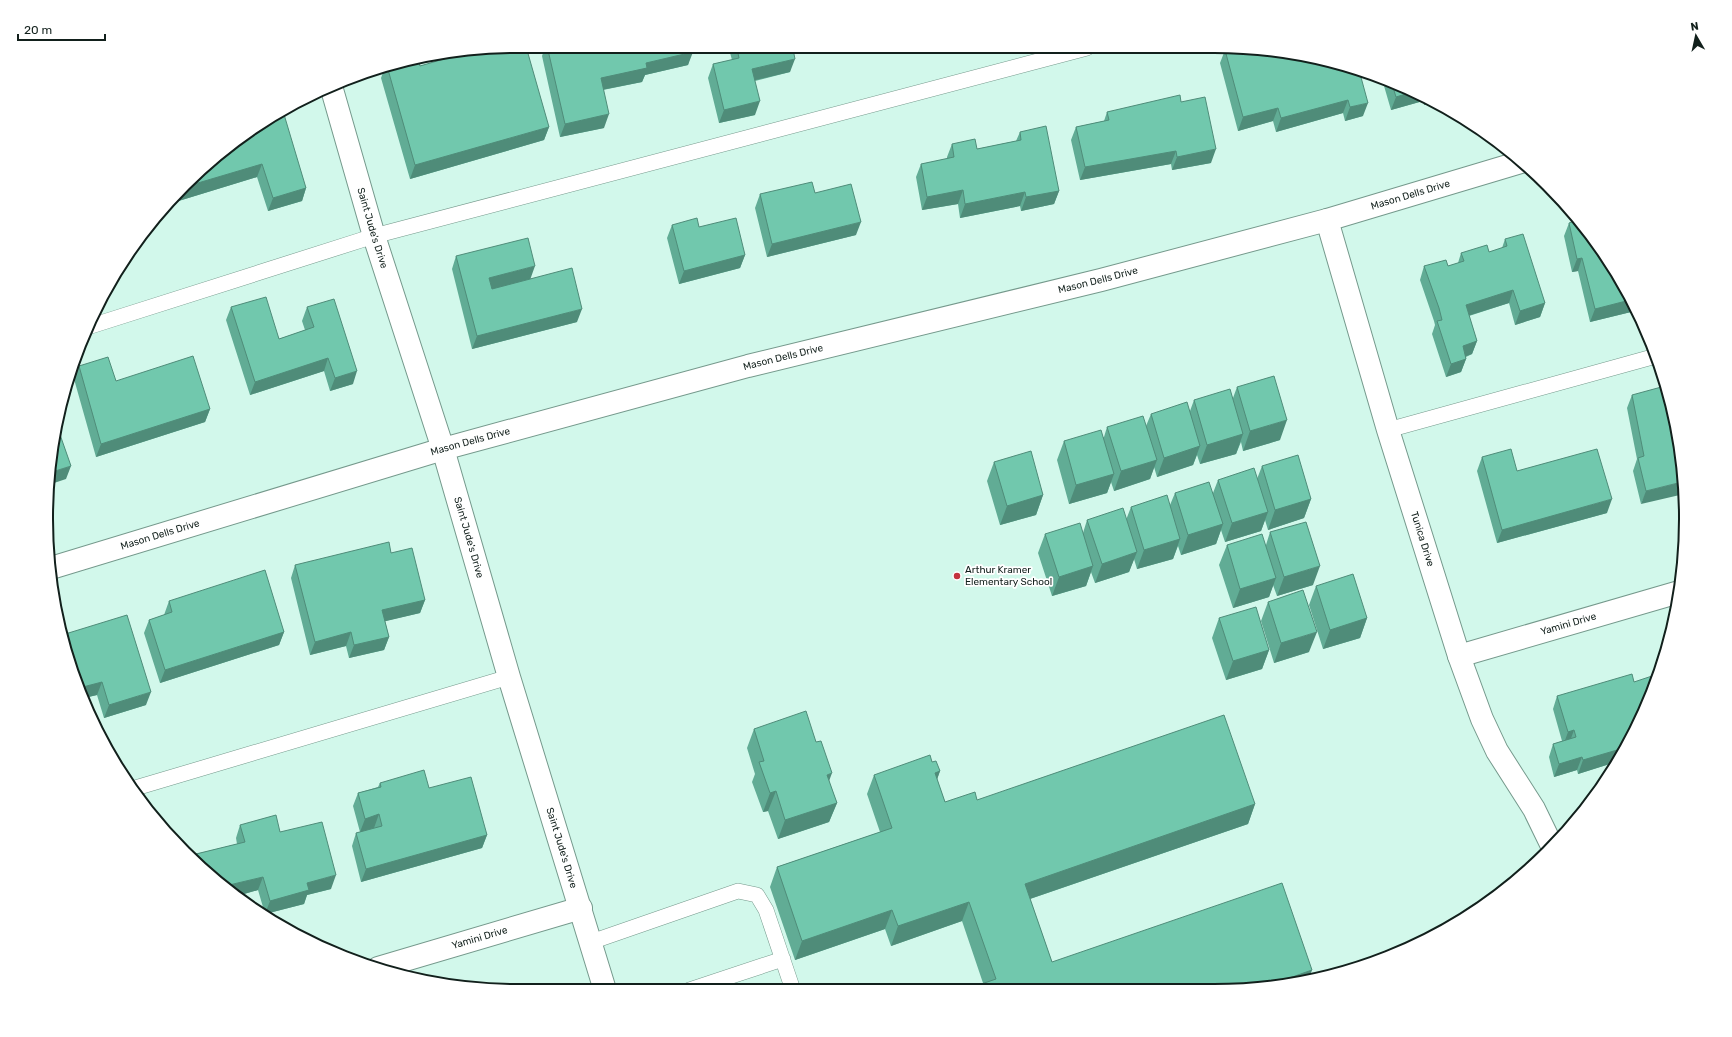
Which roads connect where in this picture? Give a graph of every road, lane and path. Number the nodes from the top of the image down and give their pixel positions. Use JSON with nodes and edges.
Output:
{"nodes":[{"id":1,"x":1068,"y":53,"type":"edge"},
{"id":2,"x":333,"y":92,"type":"edge"},
{"id":3,"x":1514,"y":164,"type":"edge"},
{"id":4,"x":1327,"y":220,"type":"junction"},
{"id":5,"x":374,"y":236,"type":"junction"},
{"id":6,"x":95,"y":325,"type":"edge"},
{"id":7,"x":1650,"y":358,"type":"edge"},
{"id":8,"x":1388,"y":430,"type":"junction"},
{"id":9,"x":443,"y":449,"type":"junction"},
{"id":10,"x":56,"y":567,"type":"edge"},
{"id":11,"x":1673,"y":594,"type":"edge"},
{"id":12,"x":1459,"y":656,"type":"junction"},
{"id":13,"x":509,"y":677,"type":"junction"},
{"id":14,"x":138,"y":786,"type":"edge"},
{"id":15,"x":1549,"y":841,"type":"edge"},
{"id":16,"x":581,"y":908,"type":"junction"},
{"id":17,"x":591,"y":942,"type":"junction"},
{"id":18,"x":783,"y":959,"type":"junction"},
{"id":19,"x":388,"y":965,"type":"edge"},
{"id":20,"x":603,"y":984,"type":"edge"},
{"id":21,"x":707,"y":984,"type":"edge"},
{"id":22,"x":792,"y":984,"type":"edge"}],
"edges":[{"from":1,"to":5,"type":"lane"},
{"from":2,"to":5,"type":"street","name":"Saint Jude's Drive"},
{"from":3,"to":4,"type":"street","name":"Mason Dells Drive"},
{"from":4,"to":8,"type":"street","name":"Tunica Drive"},
{"from":4,"to":9,"type":"street","name":"Mason Dells Drive"},
{"from":5,"to":6,"type":"lane"},
{"from":5,"to":9,"type":"street","name":"Saint Jude's Drive"},
{"from":7,"to":8,"type":"lane"},
{"from":8,"to":12,"type":"street","name":"Tunica Drive"},
{"from":9,"to":10,"type":"street","name":"Mason Dells Drive"},
{"from":9,"to":13,"type":"street","name":"Saint Jude's Drive"},
{"from":11,"to":12,"type":"street","name":"Yamini Drive"},
{"from":12,"to":15,"type":"street","name":"Tunica Drive"},
{"from":13,"to":14,"type":"lane"},
{"from":13,"to":16,"type":"street","name":"Saint Jude's Drive"},
{"from":16,"to":17,"type":"street","name":"Saint Jude's Drive"},
{"from":16,"to":19,"type":"street","name":"Yamini Drive"},
{"from":17,"to":18,"type":"lane"},
{"from":17,"to":20,"type":"street","name":"Saint Jude's Drive"},
{"from":18,"to":21,"type":"lane"},
{"from":18,"to":22,"type":"lane"}]}
